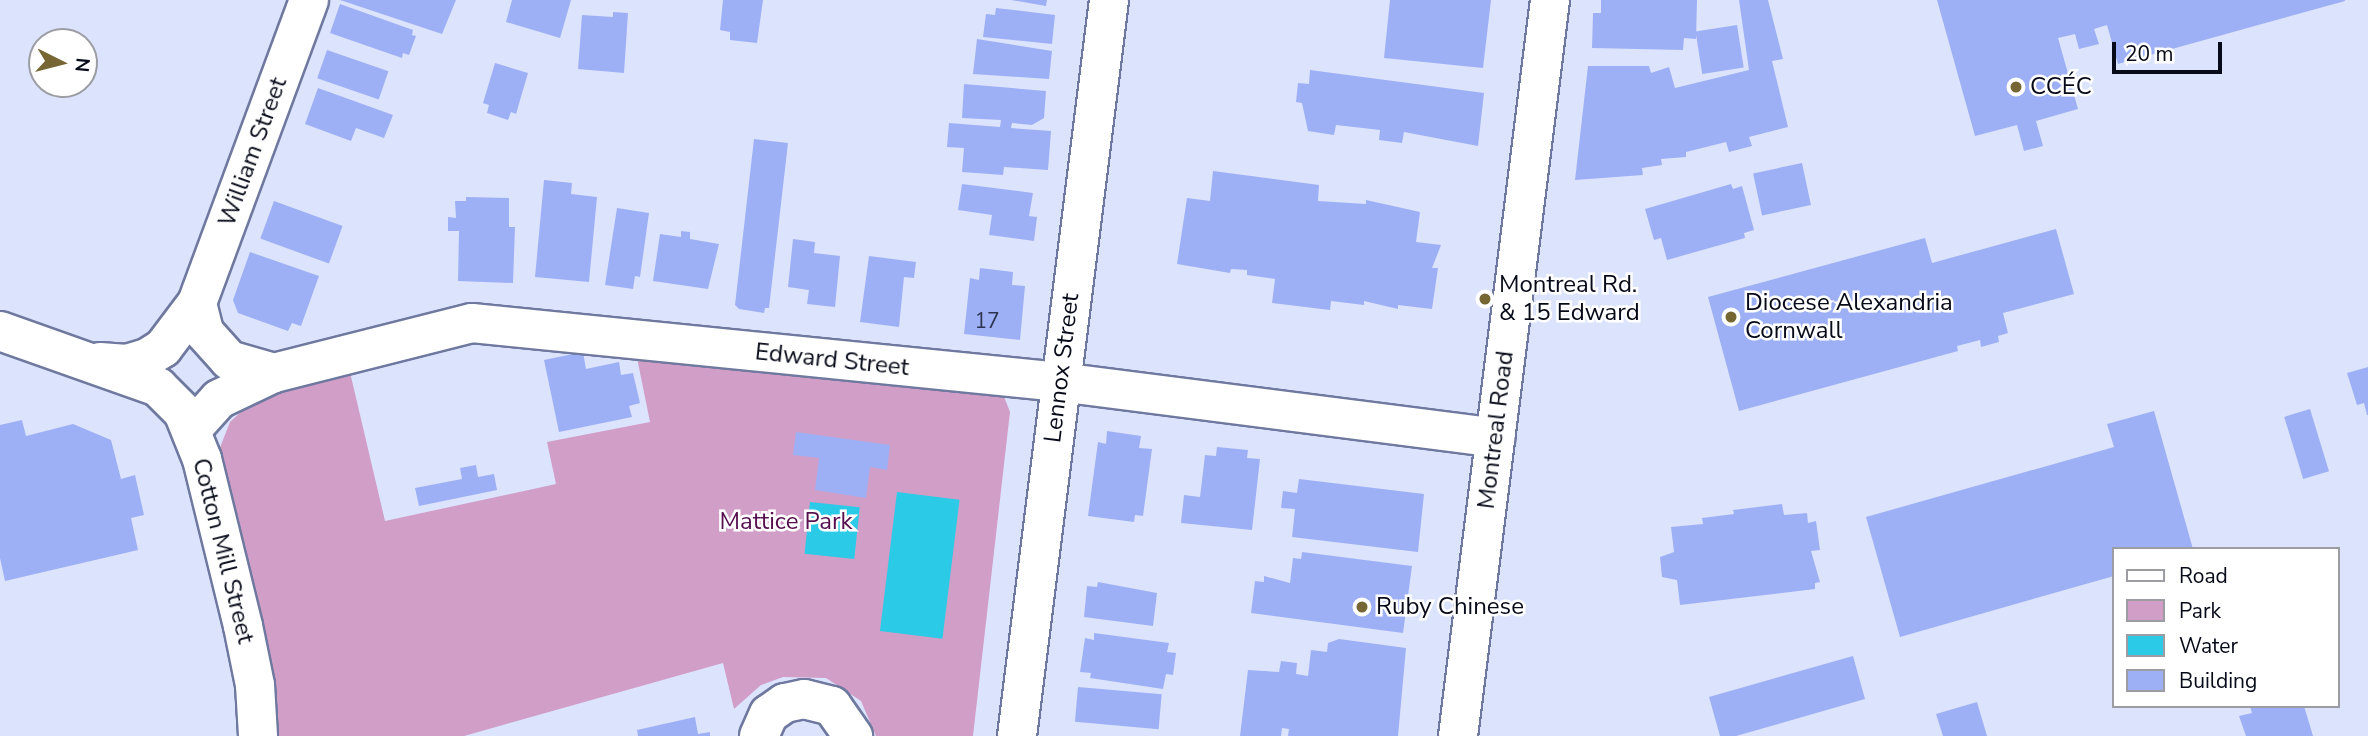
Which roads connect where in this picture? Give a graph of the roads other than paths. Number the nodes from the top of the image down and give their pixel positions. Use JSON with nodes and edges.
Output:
{"nodes":[{"id":1,"x":309,"y":0,"type":"edge"},
{"id":2,"x":1109,"y":0,"type":"edge"},
{"id":3,"x":1550,"y":0,"type":"edge"},
{"id":4,"x":197,"y":303,"type":"junction"},
{"id":5,"x":0,"y":331,"type":"edge"},
{"id":6,"x":87,"y":360,"type":"junction"},
{"id":7,"x":274,"y":373,"type":"junction"},
{"id":8,"x":1060,"y":382,"type":"junction"},
{"id":9,"x":192,"y":429,"type":"junction"},
{"id":10,"x":1495,"y":438,"type":"junction"},
{"id":11,"x":258,"y":736,"type":"edge"},
{"id":12,"x":759,"y":736,"type":"edge"},
{"id":13,"x":853,"y":736,"type":"edge"},
{"id":14,"x":1017,"y":736,"type":"edge"},
{"id":15,"x":1458,"y":736,"type":"edge"}],
"edges":[{"from":1,"to":4,"type":"street","name":"William Street"},
{"from":2,"to":8,"type":"street","name":"Lennox Street"},
{"from":3,"to":10,"type":"street","name":"Montreal Road"},
{"from":4,"to":6,"type":"street","name":"William Street"},
{"from":4,"to":7,"type":"street"},
{"from":5,"to":6,"type":"street"},
{"from":6,"to":9,"type":"street","name":"Cotton Mill Street"},
{"from":7,"to":8,"type":"street","name":"Edward Street"},
{"from":7,"to":9,"type":"street","name":"Edward Street"},
{"from":8,"to":10,"type":"street","name":"Edward Street"},
{"from":8,"to":14,"type":"street","name":"Lennox Street"},
{"from":9,"to":11,"type":"street","name":"Cotton Mill Street"},
{"from":10,"to":15,"type":"street","name":"Montreal Road"},
{"from":12,"to":13,"type":"street"}]}
